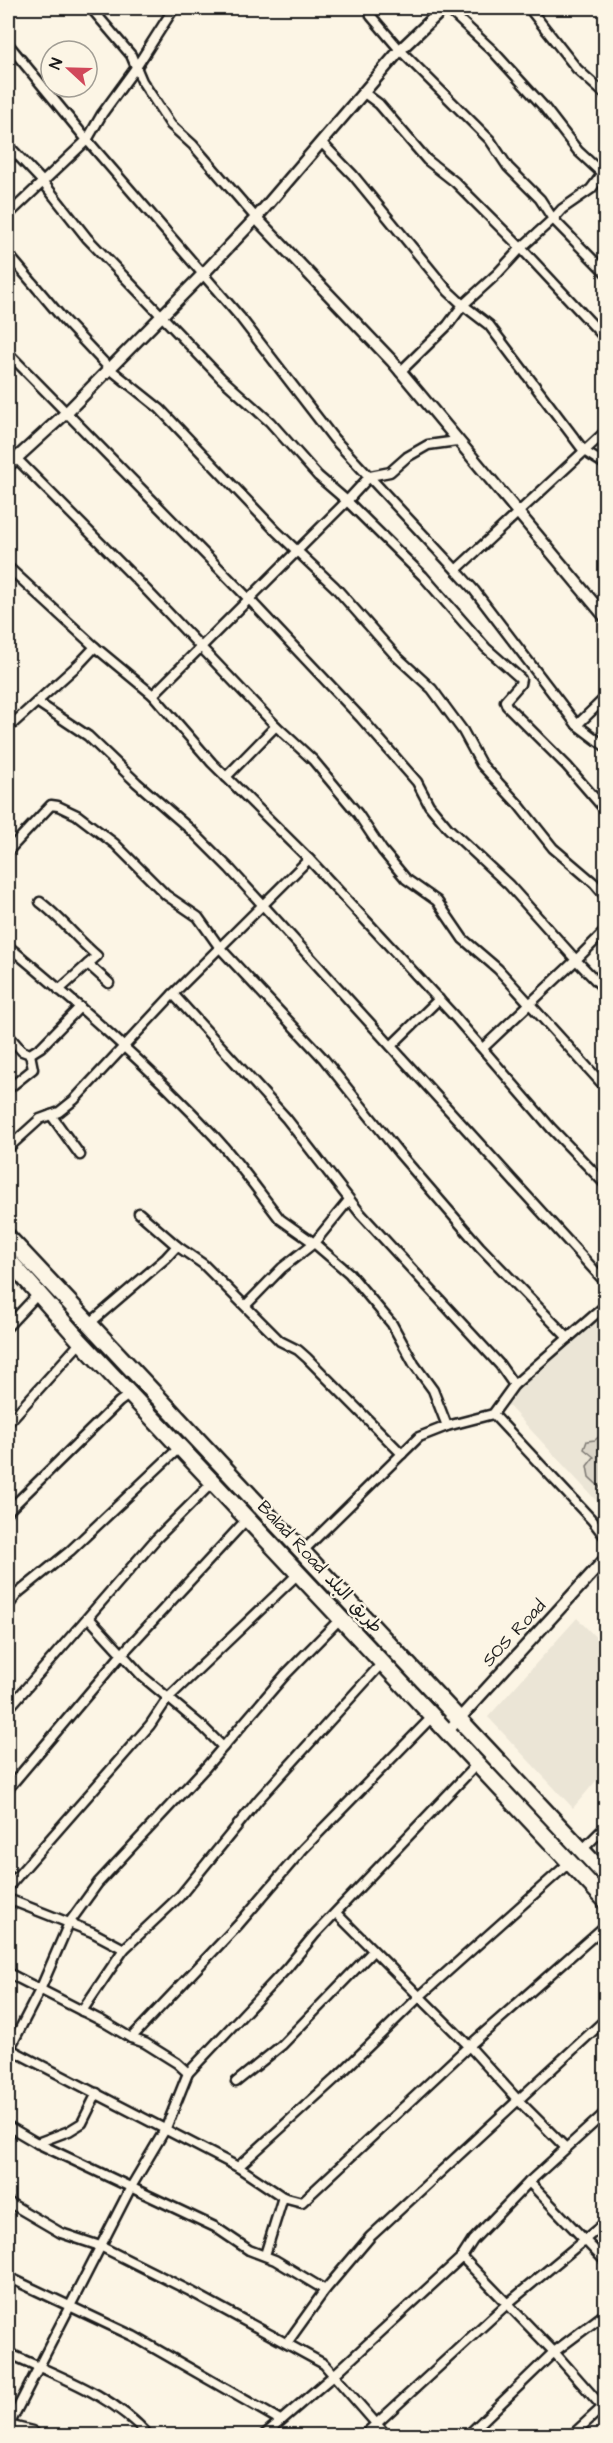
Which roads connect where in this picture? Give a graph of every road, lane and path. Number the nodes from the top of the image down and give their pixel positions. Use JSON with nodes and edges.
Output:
{"nodes":[{"id":1,"x":91,"y":8,"type":"edge"},
{"id":2,"x":174,"y":8,"type":"edge"},
{"id":3,"x":445,"y":8,"type":"edge"},
{"id":4,"x":529,"y":8,"type":"edge"},
{"id":5,"x":371,"y":16,"type":"dead end"},
{"id":6,"x":8,"y":44,"type":"edge"},
{"id":7,"x":400,"y":50,"type":"junction"},
{"id":8,"x":137,"y":66,"type":"junction"},
{"id":9,"x":363,"y":92,"type":"junction"},
{"id":10,"x":606,"y":96,"type":"edge"},
{"id":11,"x":87,"y":140,"type":"junction"},
{"id":12,"x":322,"y":143,"type":"junction"},
{"id":13,"x":8,"y":145,"type":"edge"},
{"id":14,"x":605,"y":173,"type":"edge"},
{"id":15,"x":42,"y":181,"type":"junction"},
{"id":16,"x":8,"y":214,"type":"edge"},
{"id":17,"x":256,"y":218,"type":"junction"},
{"id":18,"x":553,"y":219,"type":"junction"},
{"id":19,"x":521,"y":248,"type":"junction"},
{"id":20,"x":8,"y":254,"type":"edge"},
{"id":21,"x":606,"y":273,"type":"edge"},
{"id":22,"x":203,"y":274,"type":"junction"},
{"id":23,"x":463,"y":305,"type":"junction"},
{"id":24,"x":163,"y":316,"type":"junction"},
{"id":25,"x":606,"y":339,"type":"edge"},
{"id":26,"x":8,"y":353,"type":"edge"},
{"id":27,"x":110,"y":369,"type":"junction"},
{"id":28,"x":400,"y":372,"type":"junction"},
{"id":29,"x":66,"y":413,"type":"junction"},
{"id":30,"x":606,"y":431,"type":"edge"},
{"id":31,"x":457,"y":441,"type":"junction"},
{"id":32,"x":8,"y":450,"type":"edge"},
{"id":33,"x":584,"y":451,"type":"junction"},
{"id":34,"x":12,"y":462,"type":"edge"},
{"id":35,"x":606,"y":465,"type":"edge"},
{"id":36,"x":370,"y":476,"type":"junction"},
{"id":37,"x":347,"y":501,"type":"junction"},
{"id":38,"x":518,"y":512,"type":"junction"},
{"id":39,"x":297,"y":551,"type":"junction"},
{"id":40,"x":8,"y":567,"type":"edge"},
{"id":41,"x":456,"y":570,"type":"junction"},
{"id":42,"x":249,"y":599,"type":"junction"},
{"id":43,"x":606,"y":618,"type":"edge"},
{"id":44,"x":95,"y":647,"type":"junction"},
{"id":45,"x":201,"y":647,"type":"junction"},
{"id":46,"x":153,"y":695,"type":"junction"},
{"id":47,"x":606,"y":697,"type":"edge"},
{"id":48,"x":36,"y":702,"type":"junction"},
{"id":49,"x":578,"y":725,"type":"junction"},
{"id":50,"x":276,"y":726,"type":"junction"},
{"id":51,"x":8,"y":728,"type":"edge"},
{"id":52,"x":606,"y":747,"type":"edge"},
{"id":53,"x":226,"y":777,"type":"junction"},
{"id":54,"x":606,"y":812,"type":"edge"},
{"id":55,"x":8,"y":851,"type":"edge"},
{"id":56,"x":309,"y":859,"type":"junction"},
{"id":57,"x":606,"y":897,"type":"edge"},
{"id":58,"x":40,"y":902,"type":"dead end"},
{"id":59,"x":264,"y":905,"type":"junction"},
{"id":60,"x":606,"y":930,"type":"edge"},
{"id":61,"x":8,"y":946,"type":"edge"},
{"id":62,"x":220,"y":948,"type":"junction"},
{"id":63,"x":576,"y":960,"type":"junction"},
{"id":64,"x":88,"y":964,"type":"junction"},
{"id":65,"x":109,"y":983,"type":"dead end"},
{"id":66,"x":59,"y":990,"type":"junction"},
{"id":67,"x":606,"y":991,"type":"edge"},
{"id":68,"x":173,"y":994,"type":"junction"},
{"id":69,"x":439,"y":999,"type":"junction"},
{"id":70,"x":529,"y":1004,"type":"junction"},
{"id":71,"x":80,"y":1007,"type":"junction"},
{"id":72,"x":8,"y":1035,"type":"edge"},
{"id":73,"x":391,"y":1046,"type":"junction"},
{"id":74,"x":125,"y":1047,"type":"junction"},
{"id":75,"x":483,"y":1048,"type":"junction"},
{"id":76,"x":30,"y":1054,"type":"junction"},
{"id":77,"x":606,"y":1088,"type":"edge"},
{"id":78,"x":8,"y":1089,"type":"edge"},
{"id":79,"x":51,"y":1115,"type":"junction"},
{"id":80,"x":8,"y":1148,"type":"edge"},
{"id":81,"x":80,"y":1155,"type":"dead end"},
{"id":82,"x":606,"y":1185,"type":"edge"},
{"id":83,"x":349,"y":1200,"type":"junction"},
{"id":84,"x":139,"y":1213,"type":"dead end"},
{"id":85,"x":8,"y":1236,"type":"edge"},
{"id":86,"x":314,"y":1243,"type":"junction"},
{"id":87,"x":177,"y":1246,"type":"junction"},
{"id":88,"x":8,"y":1259,"type":"edge"},
{"id":89,"x":606,"y":1283,"type":"edge"},
{"id":90,"x":38,"y":1294,"type":"junction"},
{"id":91,"x":246,"y":1305,"type":"junction"},
{"id":92,"x":606,"y":1305,"type":"edge"},
{"id":93,"x":89,"y":1324,"type":"junction"},
{"id":94,"x":8,"y":1326,"type":"edge"},
{"id":95,"x":568,"y":1338,"type":"junction"},
{"id":96,"x":81,"y":1342,"type":"junction"},
{"id":97,"x":514,"y":1385,"type":"junction"},
{"id":98,"x":130,"y":1394,"type":"junction"},
{"id":99,"x":493,"y":1414,"type":"junction"},
{"id":100,"x":8,"y":1423,"type":"edge"},
{"id":101,"x":447,"y":1426,"type":"junction"},
{"id":102,"x":180,"y":1447,"type":"junction"},
{"id":103,"x":402,"y":1454,"type":"junction"},
{"id":104,"x":213,"y":1482,"type":"junction"},
{"id":105,"x":8,"y":1511,"type":"edge"},
{"id":106,"x":248,"y":1519,"type":"junction"},
{"id":107,"x":606,"y":1538,"type":"edge"},
{"id":108,"x":302,"y":1552,"type":"junction"},
{"id":109,"x":606,"y":1558,"type":"edge"},
{"id":110,"x":298,"y":1573,"type":"junction"},
{"id":111,"x":8,"y":1606,"type":"edge"},
{"id":112,"x":89,"y":1618,"type":"junction"},
{"id":113,"x":341,"y":1618,"type":"junction"},
{"id":114,"x":122,"y":1654,"type":"junction"},
{"id":115,"x":383,"y":1662,"type":"junction"},
{"id":116,"x":168,"y":1698,"type":"junction"},
{"id":117,"x":8,"y":1709,"type":"edge"},
{"id":118,"x":434,"y":1716,"type":"junction"},
{"id":119,"x":453,"y":1726,"type":"junction"},
{"id":120,"x":223,"y":1748,"type":"junction"},
{"id":121,"x":478,"y":1763,"type":"junction"},
{"id":122,"x":8,"y":1789,"type":"edge"},
{"id":123,"x":606,"y":1826,"type":"edge"},
{"id":124,"x":582,"y":1850,"type":"junction"},
{"id":125,"x":570,"y":1862,"type":"junction"},
{"id":126,"x":606,"y":1876,"type":"edge"},
{"id":127,"x":8,"y":1887,"type":"edge"},
{"id":128,"x":8,"y":1899,"type":"edge"},
{"id":129,"x":606,"y":1901,"type":"edge"},
{"id":130,"x":336,"y":1913,"type":"junction"},
{"id":131,"x":69,"y":1923,"type":"junction"},
{"id":132,"x":606,"y":1925,"type":"edge"},
{"id":133,"x":124,"y":1949,"type":"junction"},
{"id":134,"x":373,"y":1951,"type":"junction"},
{"id":135,"x":8,"y":1973,"type":"edge"},
{"id":136,"x":40,"y":1990,"type":"junction"},
{"id":137,"x":420,"y":1996,"type":"junction"},
{"id":138,"x":82,"y":2011,"type":"junction"},
{"id":139,"x":606,"y":2019,"type":"edge"},
{"id":140,"x":131,"y":2038,"type":"junction"},
{"id":141,"x":469,"y":2046,"type":"junction"},
{"id":142,"x":8,"y":2050,"type":"edge"},
{"id":143,"x":188,"y":2073,"type":"junction"},
{"id":144,"x":236,"y":2082,"type":"dead end"},
{"id":145,"x":98,"y":2093,"type":"junction"},
{"id":146,"x":517,"y":2099,"type":"junction"},
{"id":147,"x":606,"y":2112,"type":"edge"},
{"id":148,"x":8,"y":2126,"type":"edge"},
{"id":149,"x":166,"y":2128,"type":"junction"},
{"id":150,"x":37,"y":2143,"type":"junction"},
{"id":151,"x":565,"y":2147,"type":"junction"},
{"id":152,"x":238,"y":2167,"type":"junction"},
{"id":153,"x":529,"y":2181,"type":"junction"},
{"id":154,"x":131,"y":2187,"type":"junction"},
{"id":155,"x":283,"y":2197,"type":"junction"},
{"id":156,"x":8,"y":2202,"type":"edge"},
{"id":157,"x":606,"y":2222,"type":"edge"},
{"id":158,"x":586,"y":2240,"type":"junction"},
{"id":159,"x":100,"y":2246,"type":"junction"},
{"id":160,"x":265,"y":2255,"type":"junction"},
{"id":161,"x":462,"y":2257,"type":"junction"},
{"id":162,"x":606,"y":2262,"type":"edge"},
{"id":163,"x":8,"y":2277,"type":"edge"},
{"id":164,"x":325,"y":2290,"type":"junction"},
{"id":165,"x":507,"y":2304,"type":"junction"},
{"id":166,"x":69,"y":2307,"type":"junction"},
{"id":167,"x":606,"y":2313,"type":"edge"},
{"id":168,"x":287,"y":2343,"type":"junction"},
{"id":169,"x":554,"y":2352,"type":"junction"},
{"id":170,"x":8,"y":2353,"type":"edge"},
{"id":171,"x":38,"y":2367,"type":"junction"},
{"id":172,"x":334,"y":2374,"type":"junction"},
{"id":173,"x":604,"y":2407,"type":"edge"},
{"id":174,"x":280,"y":2420,"type":"junction"},
{"id":175,"x":376,"y":2424,"type":"junction"},
{"id":176,"x":8,"y":2426,"type":"edge"},
{"id":177,"x":39,"y":2436,"type":"edge"},
{"id":178,"x":149,"y":2436,"type":"edge"},
{"id":179,"x":263,"y":2436,"type":"edge"},
{"id":180,"x":363,"y":2436,"type":"edge"},
{"id":181,"x":387,"y":2436,"type":"edge"},
{"id":182,"x":467,"y":2436,"type":"edge"},
{"id":183,"x":571,"y":2436,"type":"edge"}],
"edges":[{"from":1,"to":8,"type":"street"},
{"from":2,"to":8,"type":"street"},
{"from":3,"to":7,"type":"street"},
{"from":3,"to":14,"type":"street"},
{"from":4,"to":10,"type":"street"},
{"from":5,"to":7,"type":"street"},
{"from":6,"to":11,"type":"street"},
{"from":7,"to":9,"type":"street"},
{"from":7,"to":18,"type":"street"},
{"from":8,"to":11,"type":"street"},
{"from":8,"to":17,"type":"street"},
{"from":9,"to":12,"type":"street"},
{"from":9,"to":19,"type":"street"},
{"from":11,"to":15,"type":"street"},
{"from":11,"to":22,"type":"street"},
{"from":12,"to":17,"type":"street"},
{"from":12,"to":23,"type":"street"},
{"from":13,"to":15,"type":"street"},
{"from":14,"to":18,"type":"street"},
{"from":15,"to":16,"type":"street"},
{"from":15,"to":24,"type":"street"},
{"from":17,"to":22,"type":"street"},
{"from":17,"to":28,"type":"street"},
{"from":18,"to":19,"type":"street"},
{"from":18,"to":21,"type":"street"},
{"from":19,"to":23,"type":"street"},
{"from":19,"to":25,"type":"street"},
{"from":20,"to":27,"type":"street"},
{"from":22,"to":24,"type":"street"},
{"from":22,"to":36,"type":"street"},
{"from":23,"to":28,"type":"street"},
{"from":23,"to":33,"type":"street"},
{"from":24,"to":27,"type":"street"},
{"from":24,"to":37,"type":"street"},
{"from":26,"to":29,"type":"street"},
{"from":27,"to":29,"type":"street"},
{"from":27,"to":39,"type":"street"},
{"from":28,"to":31,"type":"street"},
{"from":29,"to":34,"type":"street"},
{"from":29,"to":42,"type":"street"},
{"from":30,"to":33,"type":"street"},
{"from":31,"to":36,"type":"street"},
{"from":31,"to":38,"type":"street"},
{"from":32,"to":34,"type":"street"},
{"from":33,"to":35,"type":"street"},
{"from":33,"to":38,"type":"street"},
{"from":34,"to":45,"type":"street"},
{"from":36,"to":37,"type":"street"},
{"from":36,"to":41,"type":"street"},
{"from":37,"to":39,"type":"street"},
{"from":37,"to":54,"type":"street"},
{"from":38,"to":41,"type":"street"},
{"from":38,"to":43,"type":"street"},
{"from":39,"to":42,"type":"street"},
{"from":39,"to":57,"type":"street"},
{"from":40,"to":44,"type":"street"},
{"from":41,"to":49,"type":"street"},
{"from":42,"to":45,"type":"street"},
{"from":42,"to":63,"type":"street"},
{"from":44,"to":46,"type":"street"},
{"from":44,"to":48,"type":"street"},
{"from":45,"to":46,"type":"street"},
{"from":45,"to":50,"type":"street"},
{"from":46,"to":53,"type":"street"},
{"from":47,"to":49,"type":"street"},
{"from":48,"to":51,"type":"street"},
{"from":48,"to":59,"type":"street"},
{"from":49,"to":52,"type":"street"},
{"from":50,"to":53,"type":"street"},
{"from":50,"to":70,"type":"street"},
{"from":53,"to":56,"type":"street"},
{"from":55,"to":62,"type":"street"},
{"from":56,"to":59,"type":"street"},
{"from":56,"to":69,"type":"street"},
{"from":58,"to":64,"type":"street"},
{"from":59,"to":62,"type":"street"},
{"from":59,"to":73,"type":"street"},
{"from":60,"to":63,"type":"street"},
{"from":61,"to":66,"type":"street"},
{"from":62,"to":68,"type":"street"},
{"from":62,"to":95,"type":"street"},
{"from":63,"to":67,"type":"street"},
{"from":63,"to":70,"type":"street"},
{"from":64,"to":65,"type":"street"},
{"from":64,"to":66,"type":"street"},
{"from":66,"to":71,"type":"street"},
{"from":68,"to":74,"type":"street"},
{"from":68,"to":83,"type":"street"},
{"from":69,"to":73,"type":"street"},
{"from":69,"to":75,"type":"street"},
{"from":70,"to":75,"type":"street"},
{"from":70,"to":77,"type":"street"},
{"from":71,"to":74,"type":"street"},
{"from":71,"to":76,"type":"street"},
{"from":72,"to":76,"type":"street"},
{"from":73,"to":89,"type":"street"},
{"from":74,"to":79,"type":"street"},
{"from":74,"to":86,"type":"street"},
{"from":75,"to":82,"type":"street"},
{"from":76,"to":78,"type":"street"},
{"from":79,"to":80,"type":"street"},
{"from":79,"to":81,"type":"street"},
{"from":83,"to":86,"type":"street"},
{"from":83,"to":97,"type":"street"},
{"from":84,"to":87,"type":"street"},
{"from":85,"to":93,"type":"highway","name":"Balad Road طريق البلد"},
{"from":86,"to":91,"type":"street"},
{"from":86,"to":101,"type":"street"},
{"from":87,"to":91,"type":"street"},
{"from":87,"to":93,"type":"street"},
{"from":88,"to":90,"type":"highway","name":"Balad Road طريق البلد"},
{"from":90,"to":94,"type":"street"},
{"from":90,"to":96,"type":"highway","name":"Balad Road طريق البلد"},
{"from":91,"to":103,"type":"street"},
{"from":92,"to":95,"type":"street"},
{"from":93,"to":108,"type":"highway","name":"Balad Road طريق البلد"},
{"from":95,"to":97,"type":"street"},
{"from":96,"to":98,"type":"highway","name":"Balad Road طريق البلد"},
{"from":96,"to":100,"type":"street"},
{"from":97,"to":99,"type":"street"},
{"from":98,"to":102,"type":"highway","name":"Balad Road طريق البلد"},
{"from":98,"to":105,"type":"street"},
{"from":99,"to":101,"type":"street"},
{"from":99,"to":107,"type":"street"},
{"from":101,"to":103,"type":"street"},
{"from":102,"to":104,"type":"highway","name":"Balad Road طريق البلد"},
{"from":102,"to":111,"type":"street"},
{"from":103,"to":108,"type":"street"},
{"from":104,"to":106,"type":"highway","name":"Balad Road طريق البلد"},
{"from":104,"to":112,"type":"street"},
{"from":106,"to":110,"type":"highway","name":"Balad Road طريق البلد"},
{"from":106,"to":114,"type":"street"},
{"from":108,"to":119,"type":"highway","name":"Balad Road طريق البلد"},
{"from":109,"to":119,"type":"street","name":"SOS Road"},
{"from":110,"to":113,"type":"highway","name":"Balad Road طريق البلد"},
{"from":110,"to":116,"type":"street"},
{"from":112,"to":114,"type":"street"},
{"from":112,"to":117,"type":"street"},
{"from":113,"to":115,"type":"highway","name":"Balad Road طريق البلد"},
{"from":113,"to":120,"type":"street"},
{"from":114,"to":116,"type":"street"},
{"from":114,"to":122,"type":"street"},
{"from":115,"to":118,"type":"highway","name":"Balad Road طريق البلد"},
{"from":115,"to":133,"type":"street"},
{"from":116,"to":120,"type":"street"},
{"from":116,"to":127,"type":"street"},
{"from":118,"to":119,"type":"highway","name":"Balad Road طريق البلد"},
{"from":118,"to":140,"type":"street"},
{"from":119,"to":121,"type":"highway","name":"Balad Road طريق البلد"},
{"from":119,"to":124,"type":"highway","name":"Balad Road طريق البلد"},
{"from":120,"to":131,"type":"street"},
{"from":121,"to":125,"type":"highway","name":"Balad Road طريق البلد"},
{"from":121,"to":130,"type":"street"},
{"from":123,"to":124,"type":"street"},
{"from":124,"to":126,"type":"highway","name":"Balad Road طريق البلد"},
{"from":125,"to":129,"type":"highway","name":"Balad Road طريق البلد"},
{"from":125,"to":137,"type":"street"},
{"from":128,"to":131,"type":"street"},
{"from":130,"to":134,"type":"street"},
{"from":130,"to":143,"type":"street"},
{"from":131,"to":133,"type":"street"},
{"from":131,"to":136,"type":"street"},
{"from":132,"to":141,"type":"street"},
{"from":133,"to":138,"type":"street"},
{"from":134,"to":137,"type":"street"},
{"from":134,"to":144,"type":"street"},
{"from":135,"to":136,"type":"street"},
{"from":136,"to":138,"type":"street"},
{"from":136,"to":142,"type":"street"},
{"from":137,"to":141,"type":"street"},
{"from":137,"to":152,"type":"street"},
{"from":138,"to":140,"type":"street"},
{"from":139,"to":146,"type":"street"},
{"from":140,"to":143,"type":"street"},
{"from":141,"to":146,"type":"street"},
{"from":141,"to":155,"type":"street"},
{"from":142,"to":145,"type":"street"},
{"from":143,"to":149,"type":"street"},
{"from":145,"to":149,"type":"street"},
{"from":145,"to":150,"type":"street"},
{"from":146,"to":151,"type":"street"},
{"from":146,"to":164,"type":"street"},
{"from":147,"to":151,"type":"street"},
{"from":148,"to":150,"type":"street"},
{"from":149,"to":152,"type":"street"},
{"from":149,"to":154,"type":"street"},
{"from":150,"to":154,"type":"street"},
{"from":151,"to":153,"type":"street"},
{"from":152,"to":155,"type":"street"},
{"from":153,"to":158,"type":"street"},
{"from":153,"to":161,"type":"street"},
{"from":154,"to":159,"type":"street"},
{"from":154,"to":160,"type":"street"},
{"from":155,"to":160,"type":"street"},
{"from":156,"to":159,"type":"street"},
{"from":157,"to":158,"type":"street"},
{"from":158,"to":162,"type":"street"},
{"from":158,"to":165,"type":"street"},
{"from":159,"to":166,"type":"street"},
{"from":159,"to":168,"type":"street"},
{"from":160,"to":164,"type":"street"},
{"from":161,"to":165,"type":"street"},
{"from":161,"to":172,"type":"street"},
{"from":163,"to":166,"type":"street"},
{"from":164,"to":168,"type":"street"},
{"from":165,"to":169,"type":"street"},
{"from":165,"to":175,"type":"street"},
{"from":166,"to":171,"type":"street"},
{"from":166,"to":174,"type":"street"},
{"from":167,"to":169,"type":"street"},
{"from":168,"to":172,"type":"street"},
{"from":169,"to":173,"type":"street"},
{"from":169,"to":182,"type":"street"},
{"from":170,"to":171,"type":"street"},
{"from":171,"to":176,"type":"street"},
{"from":171,"to":178,"type":"street"},
{"from":172,"to":174,"type":"street"},
{"from":172,"to":175,"type":"street"},
{"from":173,"to":183,"type":"street"},
{"from":174,"to":179,"type":"street"},
{"from":175,"to":180,"type":"street"},
{"from":175,"to":181,"type":"street"},
{"from":176,"to":177,"type":"street"}]}
